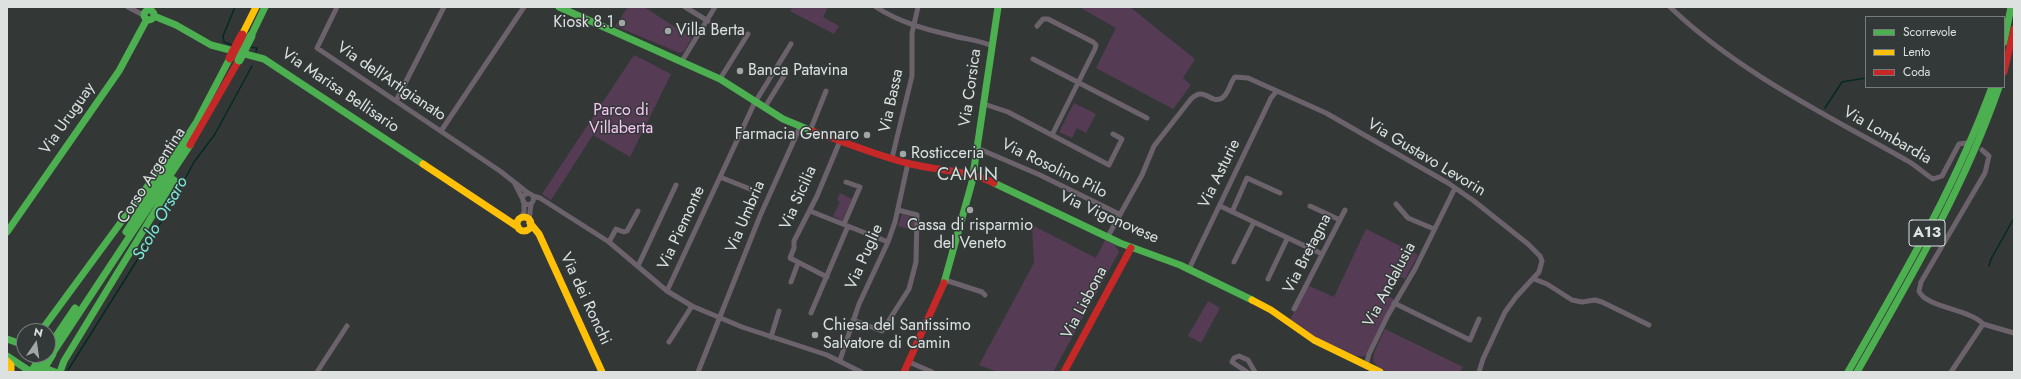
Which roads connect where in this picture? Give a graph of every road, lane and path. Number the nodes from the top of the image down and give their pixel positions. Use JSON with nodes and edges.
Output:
{"nodes":[{"id":1,"x":128,"y":7,"type":"edge"},
{"id":2,"x":256,"y":7,"type":"edge"},
{"id":3,"x":265,"y":7,"type":"edge"},
{"id":4,"x":337,"y":7,"type":"edge"},
{"id":5,"x":444,"y":7,"type":"edge"},
{"id":6,"x":524,"y":7,"type":"edge"},
{"id":7,"x":559,"y":7,"type":"edge"},
{"id":8,"x":685,"y":7,"type":"edge"},
{"id":9,"x":715,"y":7,"type":"edge"},
{"id":10,"x":876,"y":7,"type":"edge"},
{"id":11,"x":918,"y":7,"type":"edge"},
{"id":12,"x":998,"y":7,"type":"edge"},
{"id":13,"x":1670,"y":7,"type":"edge"},
{"id":14,"x":2011,"y":7,"type":"edge"},
{"id":15,"x":150,"y":14,"type":"edge"},
{"id":16,"x":708,"y":21,"type":"junction"},
{"id":17,"x":914,"y":26,"type":"junction"},
{"id":18,"x":1037,"y":26,"type":"dead end"},
{"id":19,"x":2014,"y":29,"type":"edge"},
{"id":20,"x":748,"y":34,"type":"dead end"},
{"id":21,"x":247,"y":36,"type":"junction"},
{"id":22,"x":2005,"y":37,"type":"edge"},
{"id":23,"x":791,"y":44,"type":"dead end"},
{"id":24,"x":992,"y":46,"type":"junction"},
{"id":25,"x":234,"y":59,"type":"junction"},
{"id":26,"x":1033,"y":59,"type":"dead end"},
{"id":27,"x":682,"y":61,"type":"junction"},
{"id":28,"x":2005,"y":68,"type":"edge"},
{"id":29,"x":786,"y":73,"type":"dead end"},
{"id":30,"x":720,"y":79,"type":"junction"},
{"id":31,"x":1078,"y":82,"type":"junction"},
{"id":32,"x":1992,"y":88,"type":"edge"},
{"id":33,"x":1999,"y":88,"type":"edge"},
{"id":34,"x":214,"y":91,"type":"junction"},
{"id":35,"x":826,"y":91,"type":"dead end"},
{"id":36,"x":1276,"y":92,"type":"junction"},
{"id":37,"x":396,"y":101,"type":"junction"},
{"id":38,"x":756,"y":101,"type":"junction"},
{"id":39,"x":984,"y":104,"type":"junction"},
{"id":40,"x":765,"y":107,"type":"junction"},
{"id":41,"x":210,"y":112,"type":"junction"},
{"id":42,"x":1147,"y":118,"type":"dead end"},
{"id":43,"x":800,"y":127,"type":"junction"},
{"id":44,"x":441,"y":131,"type":"junction"},
{"id":45,"x":810,"y":131,"type":"junction"},
{"id":46,"x":1113,"y":134,"type":"dead end"},
{"id":47,"x":1052,"y":135,"type":"junction"},
{"id":48,"x":840,"y":141,"type":"junction"},
{"id":49,"x":1967,"y":143,"type":"dead end"},
{"id":50,"x":977,"y":148,"type":"junction"},
{"id":51,"x":1982,"y":150,"type":"dead end"},
{"id":52,"x":892,"y":158,"type":"junction"},
{"id":53,"x":908,"y":163,"type":"junction"},
{"id":54,"x":973,"y":174,"type":"junction"},
{"id":55,"x":720,"y":176,"type":"junction"},
{"id":56,"x":514,"y":182,"type":"junction"},
{"id":57,"x":846,"y":182,"type":"dead end"},
{"id":58,"x":676,"y":185,"type":"dead end"},
{"id":59,"x":1456,"y":188,"type":"junction"},
{"id":60,"x":750,"y":189,"type":"dead end"},
{"id":61,"x":1280,"y":193,"type":"dead end"},
{"id":62,"x":531,"y":194,"type":"junction"},
{"id":63,"x":523,"y":201,"type":"junction"},
{"id":64,"x":543,"y":201,"type":"junction"},
{"id":65,"x":532,"y":203,"type":"junction"},
{"id":66,"x":1396,"y":204,"type":"dead end"},
{"id":67,"x":1220,"y":206,"type":"junction"},
{"id":68,"x":1310,"y":206,"type":"dead end"},
{"id":69,"x":898,"y":210,"type":"junction"},
{"id":70,"x":1345,"y":210,"type":"dead end"},
{"id":71,"x":638,"y":211,"type":"dead end"},
{"id":72,"x":810,"y":211,"type":"junction"},
{"id":73,"x":1232,"y":212,"type":"junction"},
{"id":74,"x":1119,"y":214,"type":"junction"},
{"id":75,"x":1340,"y":220,"type":"junction"},
{"id":76,"x":1254,"y":222,"type":"junction"},
{"id":77,"x":524,"y":223,"type":"junction"},
{"id":78,"x":846,"y":225,"type":"junction"},
{"id":79,"x":1434,"y":229,"type":"junction"},
{"id":80,"x":7,"y":232,"type":"edge"},
{"id":81,"x":1107,"y":238,"type":"junction"},
{"id":82,"x":1287,"y":238,"type":"junction"},
{"id":83,"x":609,"y":242,"type":"junction"},
{"id":84,"x":888,"y":242,"type":"junction"},
{"id":85,"x":1131,"y":248,"type":"junction"},
{"id":86,"x":1322,"y":254,"type":"junction"},
{"id":87,"x":1234,"y":262,"type":"dead end"},
{"id":88,"x":798,"y":263,"type":"junction"},
{"id":89,"x":638,"y":266,"type":"junction"},
{"id":90,"x":1189,"y":268,"type":"junction"},
{"id":91,"x":827,"y":277,"type":"junction"},
{"id":92,"x":1268,"y":279,"type":"dead end"},
{"id":93,"x":1534,"y":279,"type":"junction"},
{"id":94,"x":945,"y":280,"type":"junction"},
{"id":95,"x":791,"y":282,"type":"dead end"},
{"id":96,"x":667,"y":291,"type":"junction"},
{"id":97,"x":985,"y":295,"type":"dead end"},
{"id":98,"x":1394,"y":304,"type":"junction"},
{"id":99,"x":692,"y":306,"type":"junction"},
{"id":100,"x":1294,"y":309,"type":"dead end"},
{"id":101,"x":781,"y":312,"type":"dead end"},
{"id":102,"x":812,"y":313,"type":"dead end"},
{"id":103,"x":720,"y":318,"type":"junction"},
{"id":104,"x":1479,"y":319,"type":"dead end"},
{"id":105,"x":852,"y":320,"type":"junction"},
{"id":106,"x":48,"y":323,"type":"edge"},
{"id":107,"x":1649,"y":324,"type":"dead end"},
{"id":108,"x":1983,"y":324,"type":"junction"},
{"id":109,"x":347,"y":326,"type":"dead end"},
{"id":110,"x":2014,"y":333,"type":"edge"},
{"id":111,"x":771,"y":336,"type":"junction"},
{"id":112,"x":7,"y":340,"type":"edge"},
{"id":113,"x":56,"y":340,"type":"edge"},
{"id":114,"x":56,"y":340,"type":"edge"},
{"id":115,"x":669,"y":342,"type":"dead end"},
{"id":116,"x":16,"y":347,"type":"edge"},
{"id":117,"x":7,"y":356,"type":"edge"},
{"id":118,"x":840,"y":360,"type":"junction"},
{"id":119,"x":7,"y":361,"type":"edge"},
{"id":120,"x":909,"y":362,"type":"junction"},
{"id":121,"x":38,"y":363,"type":"edge"},
{"id":122,"x":39,"y":363,"type":"edge"},
{"id":123,"x":1364,"y":364,"type":"junction"},
{"id":124,"x":62,"y":370,"type":"edge"},
{"id":125,"x":49,"y":371,"type":"edge"},
{"id":126,"x":11,"y":372,"type":"edge"},
{"id":127,"x":31,"y":372,"type":"edge"},
{"id":128,"x":317,"y":372,"type":"edge"},
{"id":129,"x":602,"y":372,"type":"edge"},
{"id":130,"x":698,"y":372,"type":"edge"},
{"id":131,"x":861,"y":372,"type":"edge"},
{"id":132,"x":904,"y":372,"type":"edge"},
{"id":133,"x":932,"y":372,"type":"edge"},
{"id":134,"x":1064,"y":372,"type":"edge"},
{"id":135,"x":1248,"y":372,"type":"edge"},
{"id":136,"x":1255,"y":372,"type":"edge"},
{"id":137,"x":1380,"y":372,"type":"edge"},
{"id":138,"x":1479,"y":372,"type":"edge"},
{"id":139,"x":1848,"y":372,"type":"edge"},
{"id":140,"x":1857,"y":372,"type":"edge"},
{"id":141,"x":1951,"y":372,"type":"edge"}],
"edges":[{"from":1,"to":15,"type":"street"},
{"from":2,"to":21,"type":"main road","name":"Corso Argentina"},
{"from":3,"to":21,"type":"main road","name":"Corso Argentina"},
{"from":4,"to":37,"type":"street","name":"Via dell'Artigianato"},
{"from":5,"to":37,"type":"street"},
{"from":6,"to":44,"type":"street"},
{"from":7,"to":27,"type":"main road","name":"Via Vigonovese"},
{"from":8,"to":16,"type":"street"},
{"from":9,"to":16,"type":"street"},
{"from":10,"to":17,"type":"street"},
{"from":11,"to":17,"type":"street","name":"Via Bassa"},
{"from":12,"to":24,"type":"main road","name":"Via Corsica"},
{"from":13,"to":49,"type":"street","name":"Via Lombardia"},
{"from":14,"to":22,"type":"main road"},
{"from":15,"to":77,"type":"main road","name":"Via Marisa Bellisario"},
{"from":15,"to":80,"type":"main road","name":"Via Uruguay"},
{"from":16,"to":27,"type":"street"},
{"from":17,"to":24,"type":"street"},
{"from":17,"to":52,"type":"street","name":"Via Bassa"},
{"from":18,"to":31,"type":"street"},
{"from":19,"to":28,"type":"main road"},
{"from":20,"to":30,"type":"street"},
{"from":21,"to":25,"type":"main road","name":"Corso Argentina","bridge":true},
{"from":23,"to":38,"type":"street"},
{"from":24,"to":39,"type":"main road","name":"Via Corsica"},
{"from":25,"to":34,"type":"main road","name":"Corso Argentina"},
{"from":25,"to":41,"type":"main road","name":"Corso Argentina"},
{"from":26,"to":31,"type":"street"},
{"from":27,"to":30,"type":"main road","name":"Via Vigonovese"},
{"from":29,"to":40,"type":"street"},
{"from":30,"to":38,"type":"main road","name":"Via Vigonovese"},
{"from":31,"to":42,"type":"street"},
{"from":31,"to":47,"type":"street"},
{"from":32,"to":139,"type":"main road","number":"A13"},
{"from":33,"to":140,"type":"main road","number":"A13"},
{"from":34,"to":106,"type":"main road"},
{"from":34,"to":113,"type":"main road","name":"Corso Argentina"},
{"from":35,"to":45,"type":"street"},
{"from":36,"to":59,"type":"street","name":"Via Gustavo Levorin"},
{"from":36,"to":67,"type":"street","name":"Via Asturie"},
{"from":36,"to":74,"type":"street","name":"Via Gustavo Levorin"},
{"from":37,"to":44,"type":"street","name":"Via dell'Artigianato"},
{"from":38,"to":40,"type":"main road","name":"Via Vigonovese"},
{"from":38,"to":55,"type":"street","name":"Via Piemonte"},
{"from":39,"to":47,"type":"street"},
{"from":39,"to":50,"type":"main road","name":"Via Corsica"},
{"from":40,"to":43,"type":"main road","name":"Via Vigonovese"},
{"from":41,"to":114,"type":"main road","name":"Corso Argentina"},
{"from":41,"to":124,"type":"main road"},
{"from":43,"to":45,"type":"main road","name":"Via Vigonovese"},
{"from":43,"to":103,"type":"street","name":"Via Umbria"},
{"from":44,"to":56,"type":"street","name":"Via dell'Artigianato"},
{"from":45,"to":48,"type":"main road","name":"Via Vigonovese"},
{"from":46,"to":47,"type":"street"},
{"from":48,"to":52,"type":"main road","name":"Via Vigonovese"},
{"from":48,"to":72,"type":"street","name":"Via Sicilia"},
{"from":50,"to":54,"type":"main road","name":"Via Corsica"},
{"from":50,"to":74,"type":"street","name":"Via Rosolino Pilo"},
{"from":51,"to":108,"type":"street"},
{"from":52,"to":53,"type":"main road","name":"Via Vigonovese"},
{"from":53,"to":54,"type":"main road","name":"Via Vigonovese"},
{"from":53,"to":69,"type":"street","name":"Via Puglie"},
{"from":54,"to":81,"type":"main road","name":"Via Vigonovese"},
{"from":54,"to":94,"type":"main road","name":"Via Corsica"},
{"from":55,"to":60,"type":"street","name":"Via Piemonte"},
{"from":55,"to":96,"type":"street","name":"Via Piemonte"},
{"from":56,"to":62,"type":"street","name":"Via dell'Artigianato"},
{"from":56,"to":63,"type":"street"},
{"from":57,"to":78,"type":"street"},
{"from":58,"to":89,"type":"street"},
{"from":59,"to":79,"type":"street","name":"Via Andalusia"},
{"from":59,"to":93,"type":"street","name":"Via Gustavo Levorin"},
{"from":61,"to":73,"type":"street"},
{"from":62,"to":63,"type":"street"},
{"from":62,"to":64,"type":"street","name":"Via dell'Artigianato"},
{"from":62,"to":65,"type":"street"},
{"from":63,"to":65,"type":"street"},
{"from":63,"to":77,"type":"street"},
{"from":64,"to":65,"type":"street"},
{"from":64,"to":83,"type":"street","name":"Via dell'Artigianato"},
{"from":65,"to":77,"type":"street"},
{"from":66,"to":79,"type":"street","name":"Via Andalusia"},
{"from":67,"to":73,"type":"street"},
{"from":67,"to":90,"type":"street","name":"Via Asturie"},
{"from":68,"to":75,"type":"street"},
{"from":69,"to":84,"type":"street","name":"Via Puglie"},
{"from":69,"to":105,"type":"street"},
{"from":70,"to":75,"type":"street","name":"Via Bretagna"},
{"from":71,"to":83,"type":"street"},
{"from":72,"to":78,"type":"street"},
{"from":72,"to":88,"type":"street","name":"Via Sicilia"},
{"from":73,"to":76,"type":"street"},
{"from":74,"to":81,"type":"street"},
{"from":75,"to":86,"type":"street","name":"Via Bretagna"},
{"from":76,"to":82,"type":"street"},
{"from":76,"to":87,"type":"street"},
{"from":77,"to":129,"type":"main road","name":"Via dei Ronchi"},
{"from":78,"to":84,"type":"street"},
{"from":78,"to":91,"type":"street"},
{"from":79,"to":98,"type":"street","name":"Via Andalusia"},
{"from":81,"to":85,"type":"main road","name":"Via Vigonovese"},
{"from":82,"to":86,"type":"street"},
{"from":82,"to":92,"type":"street"},
{"from":83,"to":89,"type":"street","name":"Via dell'Artigianato"},
{"from":84,"to":105,"type":"street","name":"Via Puglie"},
{"from":85,"to":90,"type":"main road","name":"Via Vigonovese"},
{"from":85,"to":134,"type":"main road","name":"Via Lisbona"},
{"from":86,"to":100,"type":"street","name":"Via Bretagna"},
{"from":88,"to":91,"type":"street"},
{"from":88,"to":95,"type":"street"},
{"from":89,"to":96,"type":"street","name":"Via dell'Artigianato"},
{"from":90,"to":123,"type":"main road","name":"Via Vigonovese"},
{"from":91,"to":102,"type":"street"},
{"from":93,"to":107,"type":"street"},
{"from":93,"to":138,"type":"street","name":"Via Gustavo Levorin"},
{"from":94,"to":97,"type":"street"},
{"from":94,"to":120,"type":"main road","name":"Via Corsica"},
{"from":96,"to":99,"type":"street","name":"Via dell'Artigianato"},
{"from":98,"to":104,"type":"street"},
{"from":98,"to":123,"type":"street","name":"Via Andalusia"},
{"from":99,"to":103,"type":"street","name":"Via dell'Artigianato"},
{"from":99,"to":115,"type":"street"},
{"from":101,"to":111,"type":"street"},
{"from":103,"to":111,"type":"street","name":"Via dell'Artigianato"},
{"from":103,"to":130,"type":"street","name":"Via Umbria"},
{"from":105,"to":118,"type":"street","name":"Via Puglie"},
{"from":108,"to":110,"type":"street"},
{"from":108,"to":141,"type":"street"},
{"from":109,"to":128,"type":"street"},
{"from":111,"to":118,"type":"street","name":"Via dell'Artigianato"},
{"from":112,"to":116,"type":"main road"},
{"from":117,"to":127,"type":"main road"},
{"from":118,"to":131,"type":"street","name":"Via dell'Artigianato"},
{"from":119,"to":126,"type":"main road"},
{"from":120,"to":132,"type":"main road","name":"Via Corsica"},
{"from":120,"to":133,"type":"street"},
{"from":121,"to":125,"type":"main road"},
{"from":122,"to":127,"type":"main road","bridge":true},
{"from":123,"to":137,"type":"main road","name":"Via Vigonovese"},
{"from":135,"to":136,"type":"street"}]}
